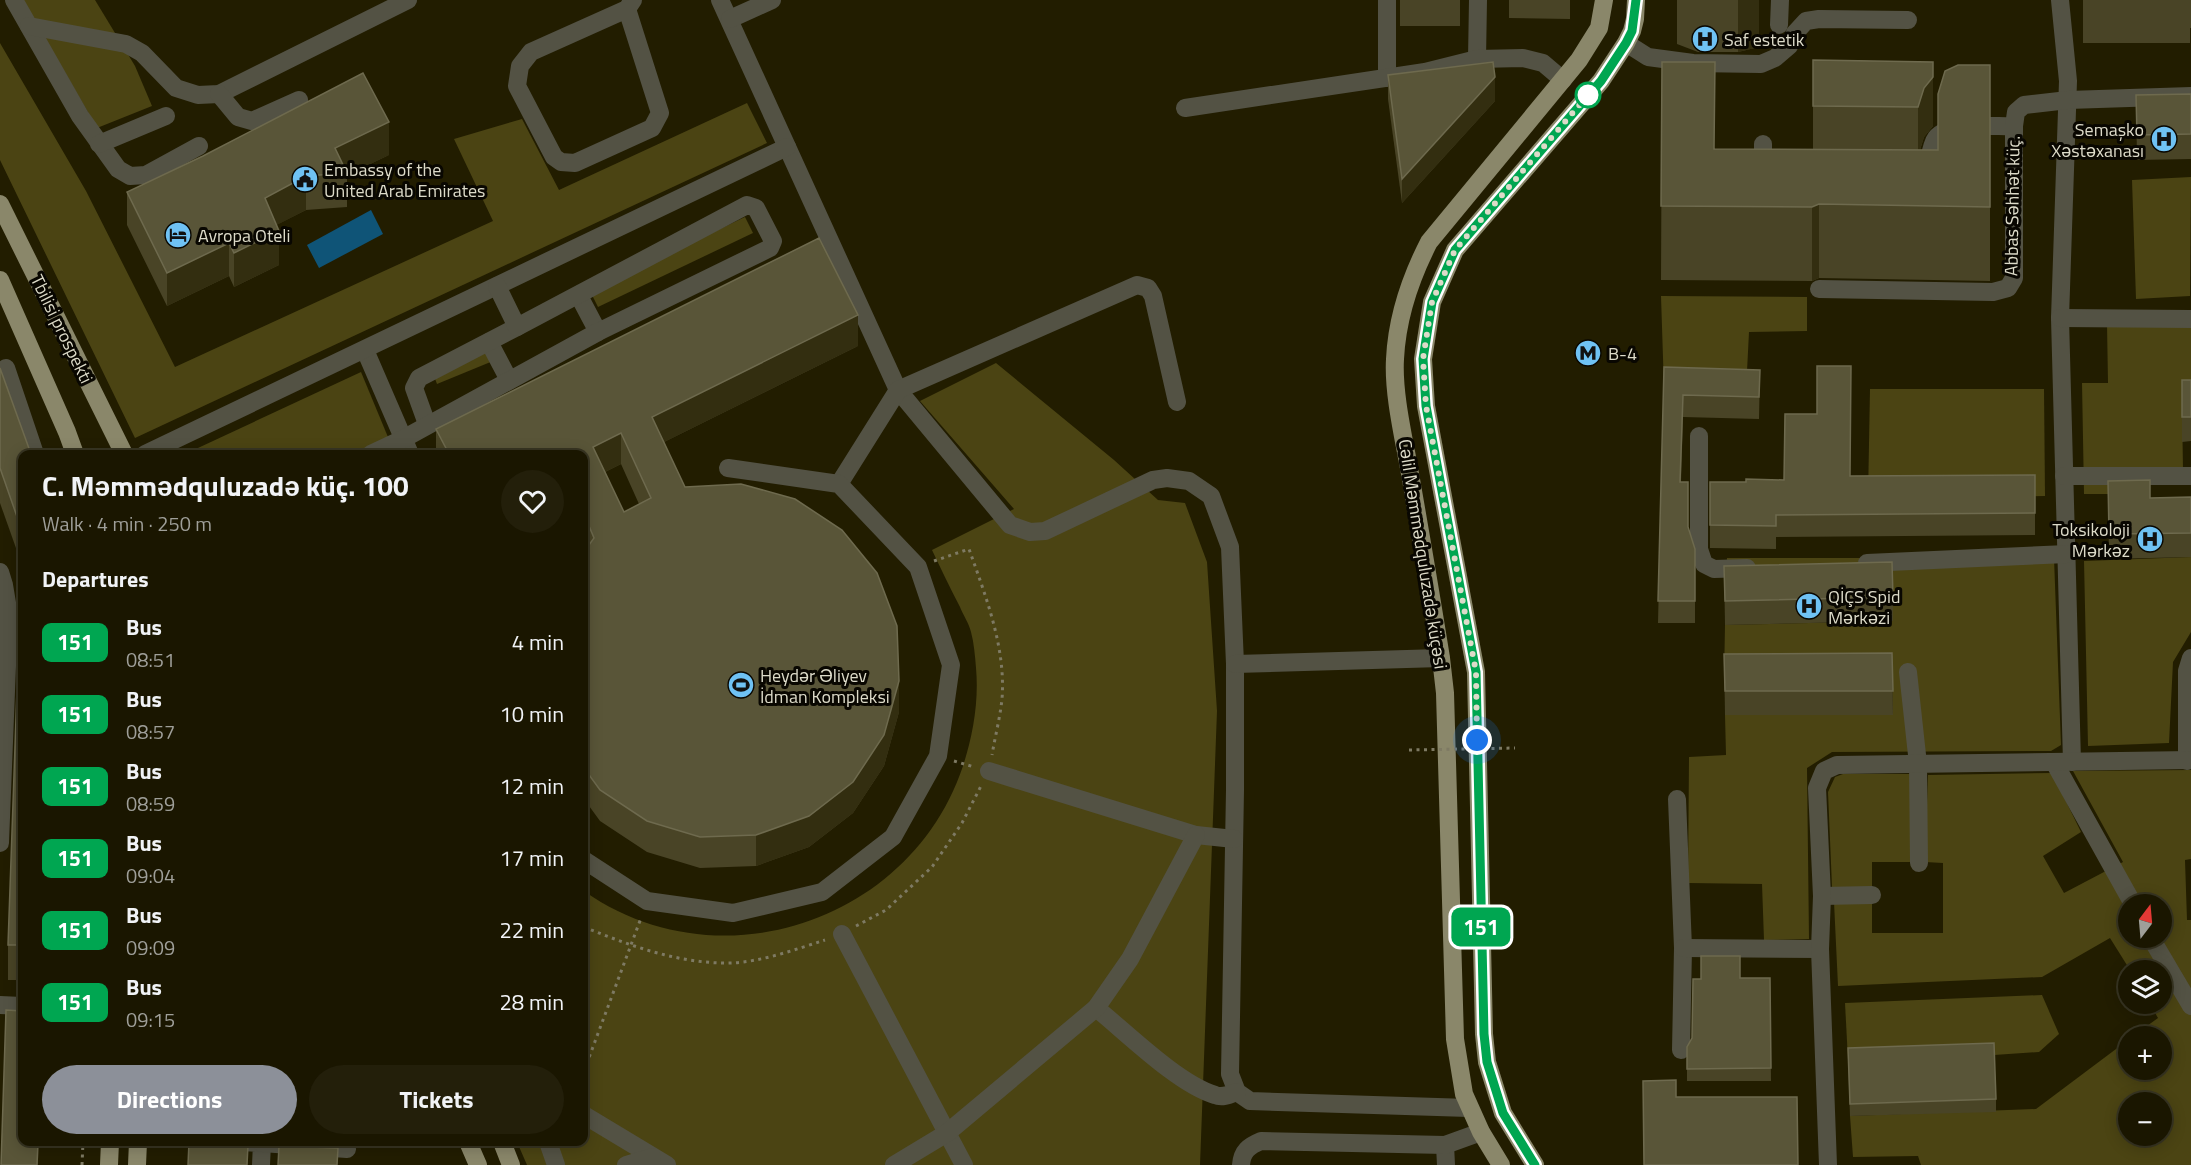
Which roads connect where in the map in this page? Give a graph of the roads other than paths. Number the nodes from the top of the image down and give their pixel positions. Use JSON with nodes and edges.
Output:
{"nodes":[{"id":1,"x":14,"y":0,"type":"edge"},
{"id":2,"x":408,"y":0,"type":"edge"},
{"id":3,"x":720,"y":0,"type":"edge"},
{"id":4,"x":772,"y":0,"type":"edge"},
{"id":5,"x":1387,"y":0,"type":"edge"},
{"id":6,"x":1478,"y":0,"type":"edge"},
{"id":7,"x":1604,"y":0,"type":"edge"},
{"id":8,"x":1636,"y":0,"type":"edge"},
{"id":9,"x":1780,"y":0,"type":"edge"},
{"id":10,"x":2060,"y":0,"type":"edge"},
{"id":11,"x":630,"y":4,"type":"edge"},
{"id":12,"x":730,"y":19,"type":"junction"},
{"id":13,"x":1908,"y":20,"type":"dead end"},
{"id":14,"x":1779,"y":25,"type":"dead end"},
{"id":15,"x":29,"y":26,"type":"junction"},
{"id":16,"x":1599,"y":28,"type":"junction"},
{"id":17,"x":1626,"y":43,"type":"junction"},
{"id":18,"x":1477,"y":59,"type":"junction"},
{"id":19,"x":1387,"y":78,"type":"junction"},
{"id":20,"x":1563,"y":80,"type":"junction"},
{"id":21,"x":219,"y":94,"type":"junction"},
{"id":22,"x":2191,"y":96,"type":"edge"},
{"id":23,"x":298,"y":100,"type":"dead end"},
{"id":24,"x":2068,"y":100,"type":"junction"},
{"id":25,"x":1185,"y":108,"type":"dead end"},
{"id":26,"x":166,"y":116,"type":"dead end"},
{"id":27,"x":2014,"y":126,"type":"junction"},
{"id":28,"x":99,"y":144,"type":"junction"},
{"id":29,"x":1763,"y":144,"type":"dead end"},
{"id":30,"x":199,"y":146,"type":"dead end"},
{"id":31,"x":787,"y":147,"type":"junction"},
{"id":32,"x":1923,"y":187,"type":"edge"},
{"id":33,"x":1762,"y":196,"type":"edge"},
{"id":34,"x":0,"y":204,"type":"edge"},
{"id":35,"x":0,"y":279,"type":"edge"},
{"id":36,"x":497,"y":286,"type":"junction"},
{"id":37,"x":1819,"y":289,"type":"dead end"},
{"id":38,"x":579,"y":296,"type":"junction"},
{"id":39,"x":2060,"y":318,"type":"junction"},
{"id":40,"x":2191,"y":319,"type":"edge"},
{"id":41,"x":517,"y":327,"type":"junction"},
{"id":42,"x":598,"y":332,"type":"junction"},
{"id":43,"x":489,"y":342,"type":"junction"},
{"id":44,"x":365,"y":350,"type":"junction"},
{"id":45,"x":6,"y":368,"type":"dead end"},
{"id":46,"x":509,"y":380,"type":"junction"},
{"id":47,"x":898,"y":390,"type":"junction"},
{"id":48,"x":1177,"y":402,"type":"dead end"},
{"id":49,"x":428,"y":424,"type":"junction"},
{"id":50,"x":1699,"y":436,"type":"dead end"},
{"id":51,"x":407,"y":447,"type":"edge"},
{"id":52,"x":34,"y":450,"type":"edge"},
{"id":53,"x":74,"y":450,"type":"edge"},
{"id":54,"x":122,"y":450,"type":"edge"},
{"id":55,"x":153,"y":450,"type":"edge"},
{"id":56,"x":392,"y":450,"type":"edge"},
{"id":57,"x":728,"y":468,"type":"dead end"},
{"id":58,"x":2064,"y":476,"type":"junction"},
{"id":59,"x":2191,"y":476,"type":"edge"},
{"id":60,"x":839,"y":484,"type":"junction"},
{"id":61,"x":2067,"y":554,"type":"junction"},
{"id":62,"x":1855,"y":563,"type":"edge"},
{"id":63,"x":1761,"y":567,"type":"edge"},
{"id":64,"x":0,"y":572,"type":"edge"},
{"id":65,"x":10,"y":616,"type":"edge"},
{"id":66,"x":1441,"y":658,"type":"junction"},
{"id":67,"x":2191,"y":658,"type":"edge"},
{"id":68,"x":1235,"y":664,"type":"junction"},
{"id":69,"x":1908,"y":672,"type":"dead end"},
{"id":70,"x":2189,"y":760,"type":"edge"},
{"id":71,"x":2054,"y":762,"type":"junction"},
{"id":72,"x":2072,"y":762,"type":"junction"},
{"id":73,"x":1918,"y":764,"type":"junction"},
{"id":74,"x":989,"y":771,"type":"road end"},
{"id":75,"x":1677,"y":799,"type":"dead end"},
{"id":76,"x":1196,"y":835,"type":"junction"},
{"id":77,"x":1234,"y":839,"type":"junction"},
{"id":78,"x":0,"y":843,"type":"edge"},
{"id":79,"x":1919,"y":862,"type":"dead end"},
{"id":80,"x":588,"y":863,"type":"edge"},
{"id":81,"x":2127,"y":894,"type":"edge"},
{"id":82,"x":1872,"y":895,"type":"dead end"},
{"id":83,"x":1822,"y":896,"type":"junction"},
{"id":84,"x":842,"y":934,"type":"road end"},
{"id":85,"x":1683,"y":948,"type":"junction"},
{"id":86,"x":2157,"y":948,"type":"edge"},
{"id":87,"x":1820,"y":949,"type":"junction"},
{"id":88,"x":0,"y":1005,"type":"edge"},
{"id":89,"x":18,"y":1006,"type":"edge"},
{"id":90,"x":2191,"y":1006,"type":"edge"},
{"id":91,"x":1096,"y":1008,"type":"junction"},
{"id":92,"x":1681,"y":1050,"type":"dead end"},
{"id":93,"x":1237,"y":1092,"type":"junction"},
{"id":94,"x":1497,"y":1097,"type":"junction"},
{"id":95,"x":1469,"y":1108,"type":"junction"},
{"id":96,"x":588,"y":1117,"type":"edge"},
{"id":97,"x":1481,"y":1132,"type":"junction"},
{"id":98,"x":947,"y":1133,"type":"junction"},
{"id":99,"x":1445,"y":1145,"type":"junction"},
{"id":100,"x":110,"y":1146,"type":"edge"},
{"id":101,"x":138,"y":1146,"type":"edge"},
{"id":102,"x":262,"y":1146,"type":"edge"},
{"id":103,"x":304,"y":1146,"type":"edge"},
{"id":104,"x":470,"y":1146,"type":"edge"},
{"id":105,"x":503,"y":1146,"type":"edge"},
{"id":106,"x":549,"y":1146,"type":"edge"},
{"id":107,"x":347,"y":1149,"type":"dead end"},
{"id":108,"x":660,"y":1161,"type":"edge"},
{"id":109,"x":109,"y":1165,"type":"edge"},
{"id":110,"x":137,"y":1165,"type":"edge"},
{"id":111,"x":261,"y":1165,"type":"edge"},
{"id":112,"x":478,"y":1165,"type":"edge"},
{"id":113,"x":512,"y":1165,"type":"edge"},
{"id":114,"x":556,"y":1165,"type":"edge"},
{"id":115,"x":626,"y":1165,"type":"edge"},
{"id":116,"x":894,"y":1165,"type":"edge"},
{"id":117,"x":964,"y":1165,"type":"edge"},
{"id":118,"x":1241,"y":1165,"type":"edge"},
{"id":119,"x":1446,"y":1165,"type":"edge"},
{"id":120,"x":1501,"y":1165,"type":"edge"},
{"id":121,"x":1535,"y":1165,"type":"edge"},
{"id":122,"x":1828,"y":1165,"type":"edge"}],
"edges":[{"from":1,"to":15,"type":"street"},
{"from":2,"to":21,"type":"street"},
{"from":3,"to":12,"type":"street"},
{"from":4,"to":12,"type":"street"},
{"from":5,"to":19,"type":"street"},
{"from":6,"to":18,"type":"street"},
{"from":7,"to":16,"type":"main road","name":"Cəlil Məmmədquluzadə küçəsi"},
{"from":8,"to":17,"type":"main road","name":"Cəlil Məmmədquluzadə küçəsi"},
{"from":9,"to":14,"type":"street"},
{"from":10,"to":24,"type":"street"},
{"from":11,"to":11,"type":"street"},
{"from":12,"to":31,"type":"street"},
{"from":13,"to":17,"type":"street"},
{"from":15,"to":21,"type":"street"},
{"from":15,"to":28,"type":"street"},
{"from":16,"to":17,"type":"main road"},
{"from":16,"to":20,"type":"main road","name":"Cəlil Məmmədquluzadə küçəsi"},
{"from":17,"to":94,"type":"main road","name":"Cəlil Məmmədquluzadə küçəsi"},
{"from":18,"to":19,"type":"street"},
{"from":18,"to":20,"type":"street"},
{"from":19,"to":25,"type":"street"},
{"from":20,"to":66,"type":"main road","name":"Cəlil Məmmədquluzadə küçəsi"},
{"from":21,"to":23,"type":"street"},
{"from":22,"to":24,"type":"street","name":"Abbas Səhhət küç."},
{"from":24,"to":27,"type":"street","name":"Abbas Səhhət küç."},
{"from":24,"to":39,"type":"street"},
{"from":26,"to":28,"type":"street"},
{"from":27,"to":32,"type":"street"},
{"from":27,"to":37,"type":"street","name":"Abbas Səhhət küç."},
{"from":28,"to":30,"type":"street"},
{"from":29,"to":33,"type":"street"},
{"from":31,"to":36,"type":"street"},
{"from":31,"to":47,"type":"street"},
{"from":34,"to":54,"type":"main road","name":"Tbilisi prospekti"},
{"from":35,"to":53,"type":"main road","name":"Tbilisi prospekti"},
{"from":36,"to":41,"type":"street"},
{"from":36,"to":44,"type":"street"},
{"from":38,"to":41,"type":"street"},
{"from":38,"to":42,"type":"street"},
{"from":38,"to":42,"type":"street"},
{"from":39,"to":40,"type":"street"},
{"from":39,"to":58,"type":"street"},
{"from":41,"to":43,"type":"street"},
{"from":42,"to":46,"type":"street"},
{"from":43,"to":46,"type":"street"},
{"from":43,"to":49,"type":"street"},
{"from":44,"to":51,"type":"street"},
{"from":44,"to":55,"type":"street"},
{"from":45,"to":52,"type":"street"},
{"from":46,"to":49,"type":"street"},
{"from":47,"to":48,"type":"street"},
{"from":47,"to":60,"type":"street"},
{"from":47,"to":68,"type":"street"},
{"from":49,"to":51,"type":"street"},
{"from":50,"to":63,"type":"street"},
{"from":51,"to":56,"type":"street"},
{"from":57,"to":60,"type":"street"},
{"from":58,"to":59,"type":"street"},
{"from":58,"to":61,"type":"street"},
{"from":60,"to":80,"type":"street"},
{"from":61,"to":62,"type":"street"},
{"from":61,"to":72,"type":"street"},
{"from":64,"to":65,"type":"street"},
{"from":65,"to":78,"type":"street"},
{"from":66,"to":68,"type":"street"},
{"from":66,"to":95,"type":"main road","name":"Cəlil Məmmədquluzadə küçəsi"},
{"from":67,"to":70,"type":"street"},
{"from":68,"to":77,"type":"street"},
{"from":69,"to":73,"type":"street"},
{"from":70,"to":72,"type":"street"},
{"from":71,"to":72,"type":"street"},
{"from":71,"to":73,"type":"street"},
{"from":71,"to":81,"type":"street"},
{"from":73,"to":79,"type":"street"},
{"from":73,"to":83,"type":"street"},
{"from":74,"to":76,"type":"street"},
{"from":75,"to":85,"type":"street"},
{"from":76,"to":77,"type":"street"},
{"from":76,"to":91,"type":"street"},
{"from":77,"to":93,"type":"street"},
{"from":82,"to":83,"type":"street"},
{"from":83,"to":87,"type":"street"},
{"from":84,"to":98,"type":"street"},
{"from":85,"to":87,"type":"street"},
{"from":85,"to":92,"type":"street"},
{"from":86,"to":90,"type":"street"},
{"from":87,"to":122,"type":"street"},
{"from":88,"to":89,"type":"street"},
{"from":91,"to":93,"type":"street"},
{"from":91,"to":98,"type":"street"},
{"from":93,"to":95,"type":"street"},
{"from":94,"to":95,"type":"main road"},
{"from":94,"to":121,"type":"main road","name":"Cəlil Məmmədquluzadə küçəsi"},
{"from":95,"to":97,"type":"main road","name":"Cəlil Məmmədquluzadə küçəsi"},
{"from":96,"to":108,"type":"street"},
{"from":97,"to":99,"type":"street"},
{"from":97,"to":120,"type":"main road","name":"Cəlil Məmmədquluzadə küçəsi"},
{"from":98,"to":116,"type":"street"},
{"from":98,"to":117,"type":"street"},
{"from":99,"to":118,"type":"street"},
{"from":99,"to":119,"type":"street"},
{"from":100,"to":109,"type":"main road"},
{"from":101,"to":110,"type":"main road"},
{"from":102,"to":111,"type":"street"},
{"from":103,"to":107,"type":"street"},
{"from":104,"to":112,"type":"main road"},
{"from":105,"to":113,"type":"main road"},
{"from":106,"to":114,"type":"street"},
{"from":108,"to":115,"type":"street"}]}
